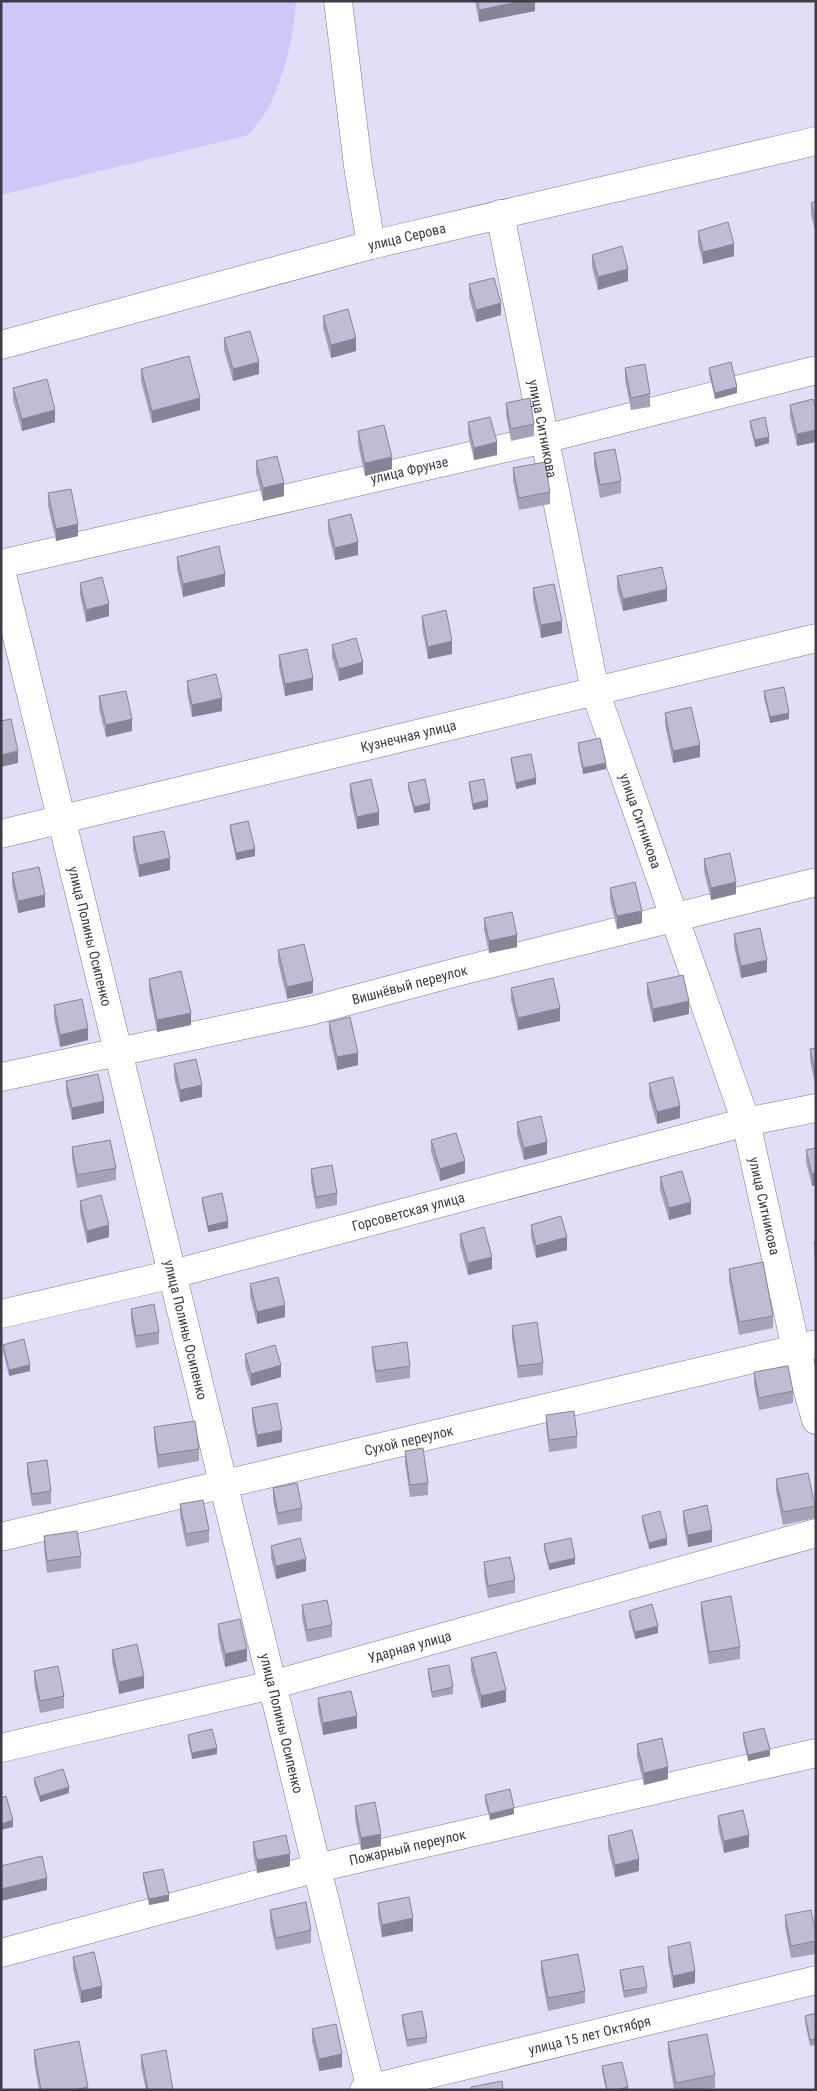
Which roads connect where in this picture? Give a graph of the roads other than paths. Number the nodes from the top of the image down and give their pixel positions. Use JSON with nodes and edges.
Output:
{"nodes":[{"id":1,"x":338,"y":1,"type":"edge"},
{"id":2,"x":816,"y":141,"type":"edge"},
{"id":3,"x":500,"y":214,"type":"junction"},
{"id":4,"x":371,"y":244,"type":"junction"},
{"id":5,"x":1,"y":345,"type":"edge"},
{"id":6,"x":816,"y":370,"type":"edge"},
{"id":7,"x":544,"y":439,"type":"junction"},
{"id":8,"x":1,"y":564,"type":"edge"},
{"id":9,"x":1,"y":571,"type":"edge"},
{"id":10,"x":816,"y":638,"type":"edge"},
{"id":11,"x":595,"y":691,"type":"junction"},
{"id":12,"x":61,"y":818,"type":"junction"},
{"id":13,"x":1,"y":834,"type":"edge"},
{"id":14,"x":816,"y":882,"type":"edge"},
{"id":15,"x":676,"y":917,"type":"junction"},
{"id":16,"x":118,"y":1052,"type":"junction"},
{"id":17,"x":1,"y":1077,"type":"edge"},
{"id":18,"x":816,"y":1108,"type":"edge"},
{"id":19,"x":746,"y":1122,"type":"junction"},
{"id":20,"x":173,"y":1274,"type":"junction"},
{"id":21,"x":1,"y":1314,"type":"edge"},
{"id":22,"x":806,"y":1346,"type":"edge"},
{"id":23,"x":816,"y":1420,"type":"edge"},
{"id":24,"x":224,"y":1484,"type":"junction"},
{"id":25,"x":816,"y":1533,"type":"edge"},
{"id":26,"x":1,"y":1536,"type":"edge"},
{"id":27,"x":272,"y":1685,"type":"junction"},
{"id":28,"x":1,"y":1748,"type":"edge"},
{"id":29,"x":816,"y":1752,"type":"edge"},
{"id":30,"x":317,"y":1868,"type":"junction"},
{"id":31,"x":1,"y":1953,"type":"edge"},
{"id":32,"x":816,"y":1980,"type":"edge"},
{"id":33,"x":368,"y":2089,"type":"edge"}],
"edges":[{"from":1,"to":4,"type":"street"},
{"from":2,"to":3,"type":"street","name":"улица Серова"},
{"from":3,"to":4,"type":"street","name":"улица Серова"},
{"from":3,"to":7,"type":"street","name":"улица Ситникова"},
{"from":4,"to":5,"type":"street","name":"улица Серова"},
{"from":6,"to":7,"type":"street","name":"улица Фрунзе"},
{"from":7,"to":8,"type":"street","name":"улица Фрунзе"},
{"from":7,"to":11,"type":"street","name":"улица Ситникова"},
{"from":9,"to":12,"type":"street","name":"улица Полины Осипенко"},
{"from":10,"to":11,"type":"street","name":"Кузнечная улица"},
{"from":11,"to":12,"type":"street","name":"Кузнечная улица"},
{"from":11,"to":15,"type":"street","name":"улица Ситникова"},
{"from":12,"to":13,"type":"street","name":"Кузнечная улица"},
{"from":12,"to":16,"type":"street","name":"улица Полины Осипенко"},
{"from":14,"to":15,"type":"street","name":"Вишнёвый переулок"},
{"from":15,"to":16,"type":"street","name":"Вишнёвый переулок"},
{"from":15,"to":19,"type":"street","name":"улица Ситникова"},
{"from":16,"to":17,"type":"street","name":"Вишнёвый переулок"},
{"from":16,"to":20,"type":"street","name":"улица Полины Осипенко"},
{"from":18,"to":19,"type":"street","name":"Горсоветская улица"},
{"from":19,"to":20,"type":"street","name":"Горсоветская улица"},
{"from":19,"to":22,"type":"street","name":"улица Ситникова"},
{"from":20,"to":21,"type":"street","name":"Горсоветская улица"},
{"from":20,"to":24,"type":"street","name":"улица Полины Осипенко"},
{"from":22,"to":23,"type":"street","name":"улица Ситникова"},
{"from":22,"to":24,"type":"street","name":"Сухой переулок"},
{"from":24,"to":26,"type":"street","name":"Сухой переулок"},
{"from":24,"to":27,"type":"street","name":"улица Полины Осипенко"},
{"from":25,"to":27,"type":"street","name":"Ударная улица"},
{"from":27,"to":28,"type":"street","name":"Ударная улица"},
{"from":27,"to":30,"type":"street","name":"улица Полины Осипенко"},
{"from":29,"to":30,"type":"street","name":"Пожарный переулок"},
{"from":30,"to":31,"type":"street","name":"Пожарный переулок"},
{"from":30,"to":33,"type":"street","name":"улица Полины Осипенко"},
{"from":32,"to":33,"type":"street","name":"улица 15 лет Октября"}]}
